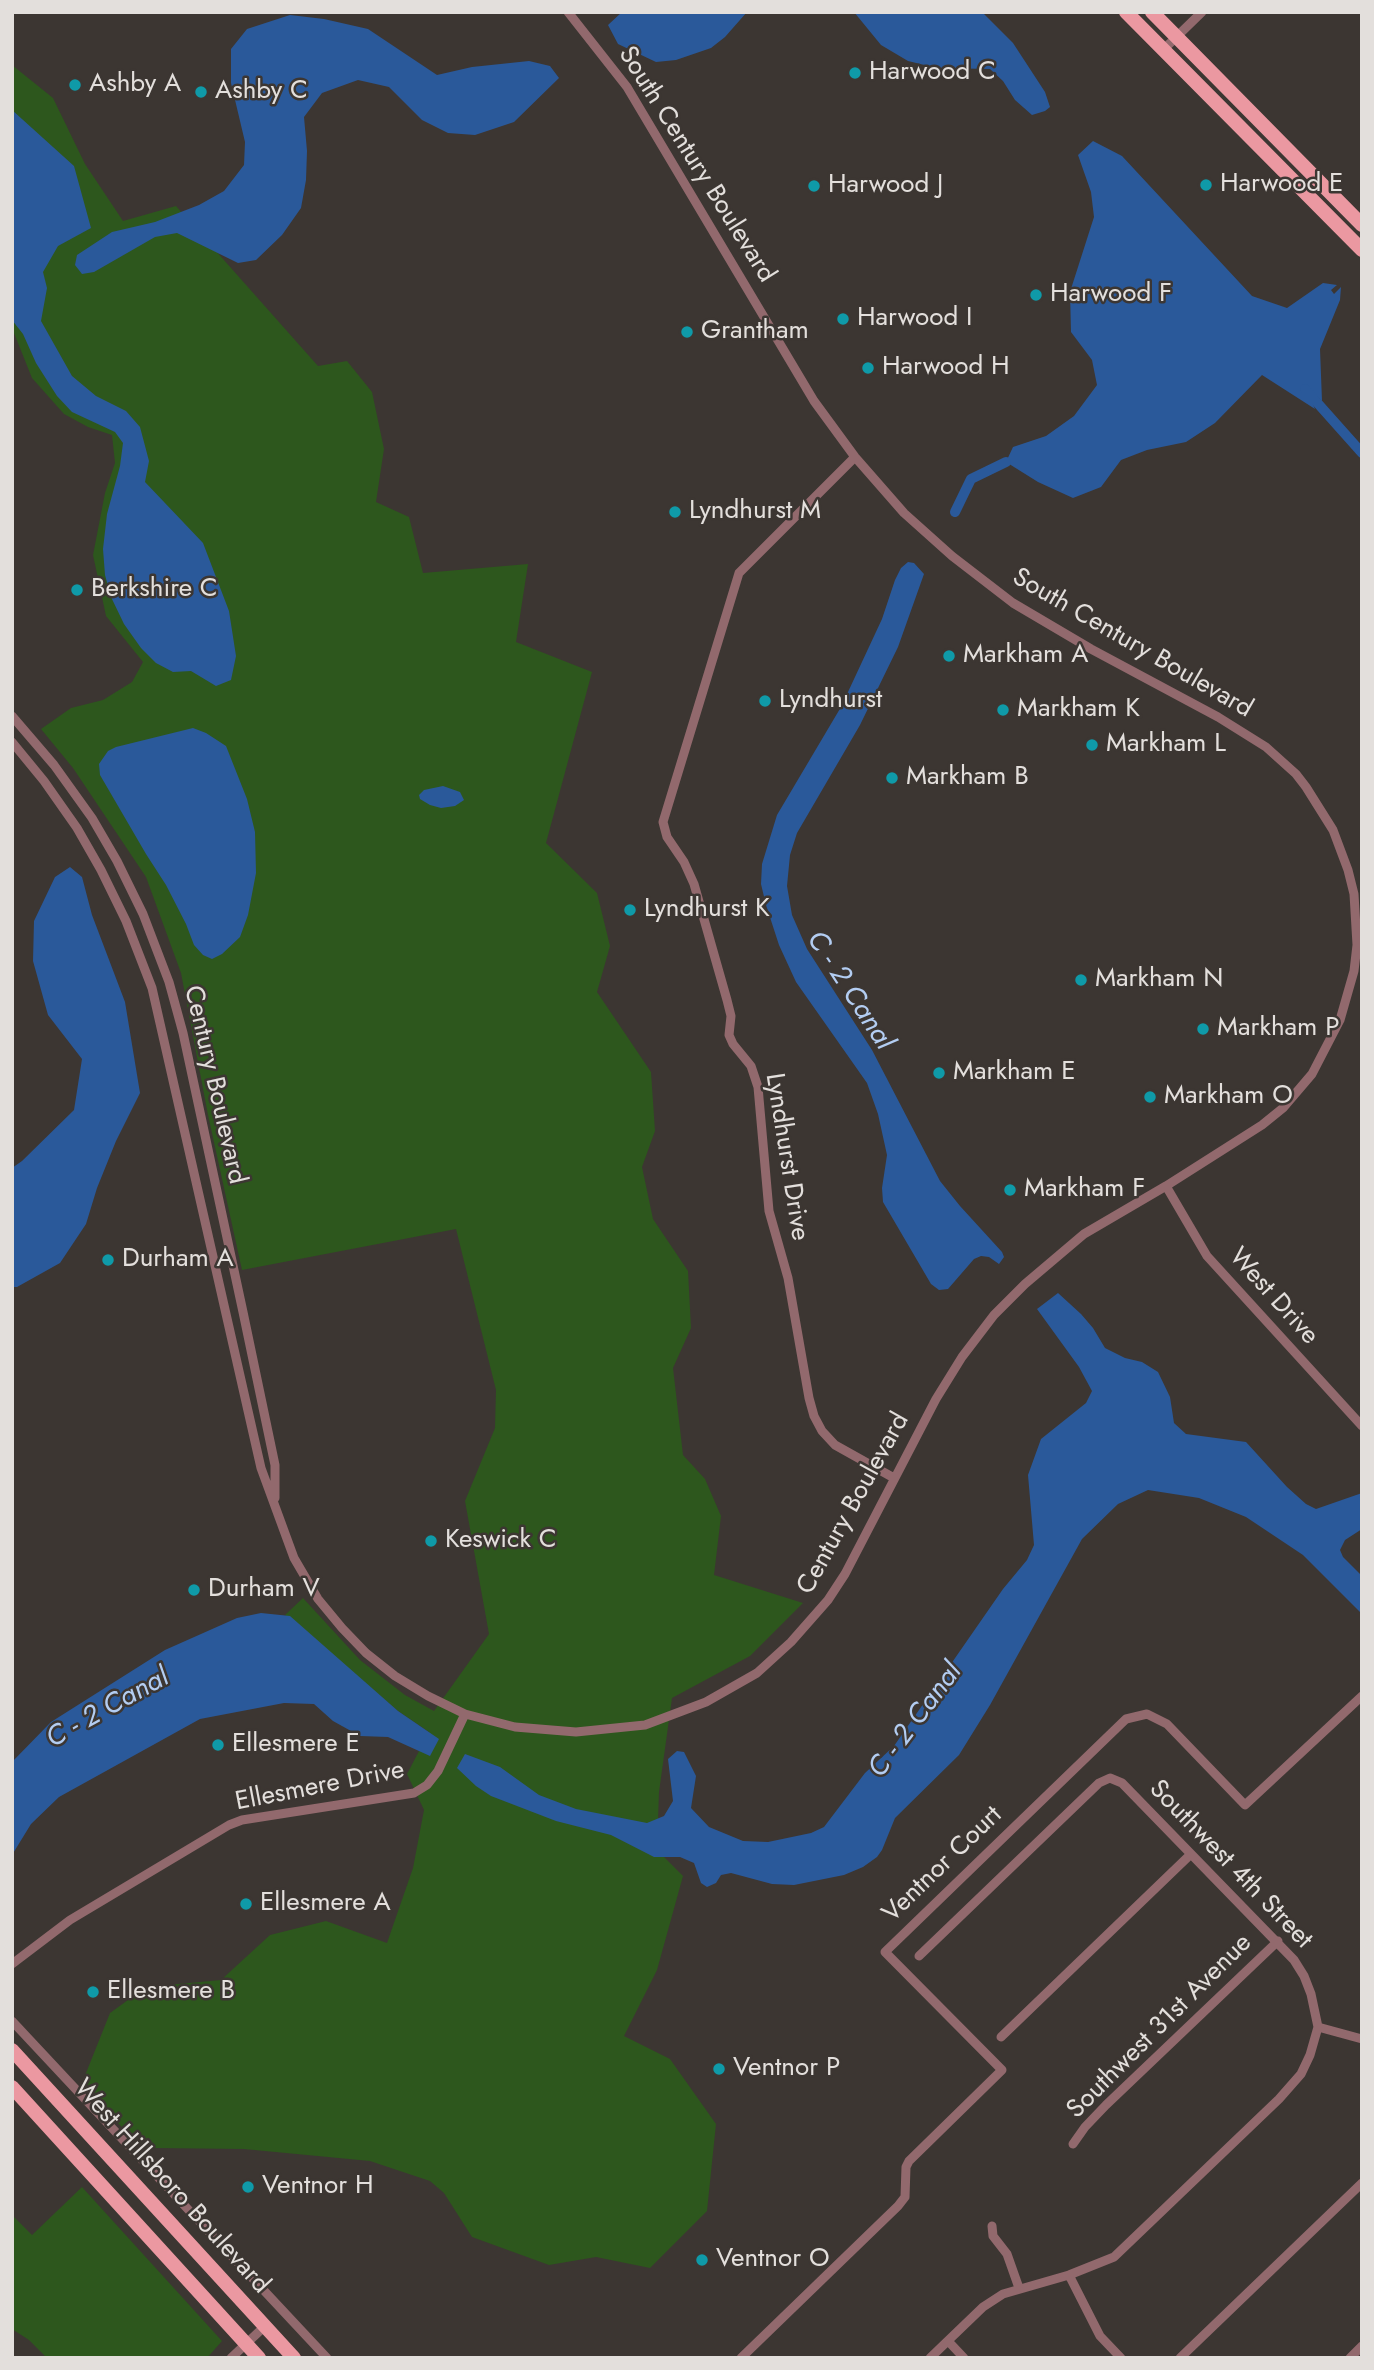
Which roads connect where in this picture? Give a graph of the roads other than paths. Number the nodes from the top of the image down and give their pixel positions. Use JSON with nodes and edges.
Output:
{"nodes":[{"id":1,"x":568,"y":12,"type":"edge"},
{"id":2,"x":1126,"y":12,"type":"edge"},
{"id":3,"x":1152,"y":12,"type":"edge"},
{"id":4,"x":1202,"y":12,"type":"edge"},
{"id":5,"x":1176,"y":37,"type":"junction"},
{"id":6,"x":1163,"y":50,"type":"junction"},
{"id":7,"x":1362,"y":225,"type":"edge"},
{"id":8,"x":1362,"y":250,"type":"edge"},
{"id":9,"x":855,"y":457,"type":"junction"},
{"id":10,"x":12,"y":716,"type":"edge"},
{"id":11,"x":12,"y":743,"type":"edge"},
{"id":12,"x":1283,"y":1108,"type":"joint"},
{"id":13,"x":1166,"y":1186,"type":"junction"},
{"id":14,"x":1362,"y":1426,"type":"edge"},
{"id":15,"x":894,"y":1478,"type":"junction"},
{"id":16,"x":275,"y":1503,"type":"junction"},
{"id":17,"x":1362,"y":1696,"type":"edge"},
{"id":18,"x":466,"y":1714,"type":"junction"},
{"id":19,"x":1191,"y":1854,"type":"junction"},
{"id":20,"x":1278,"y":1941,"type":"junction"},
{"id":21,"x":919,"y":1956,"type":"dead end"},
{"id":22,"x":12,"y":1964,"type":"edge"},
{"id":23,"x":12,"y":2021,"type":"edge"},
{"id":24,"x":1318,"y":2027,"type":"junction"},
{"id":25,"x":1001,"y":2037,"type":"dead end"},
{"id":26,"x":1362,"y":2039,"type":"edge"},
{"id":27,"x":12,"y":2050,"type":"edge"},
{"id":28,"x":12,"y":2087,"type":"edge"},
{"id":29,"x":1073,"y":2144,"type":"dead end"},
{"id":30,"x":1360,"y":2187,"type":"edge"},
{"id":31,"x":992,"y":2226,"type":"dead end"},
{"id":32,"x":1069,"y":2275,"type":"junction"},
{"id":33,"x":1019,"y":2288,"type":"junction"},
{"id":34,"x":265,"y":2326,"type":"junction"},
{"id":35,"x":948,"y":2341,"type":"junction"},
{"id":36,"x":246,"y":2343,"type":"junction"},
{"id":37,"x":1362,"y":2346,"type":"edge"},
{"id":38,"x":231,"y":2358,"type":"edge"},
{"id":39,"x":259,"y":2358,"type":"edge"},
{"id":40,"x":294,"y":2358,"type":"edge"},
{"id":41,"x":327,"y":2358,"type":"edge"},
{"id":42,"x":741,"y":2358,"type":"edge"},
{"id":43,"x":930,"y":2358,"type":"edge"},
{"id":44,"x":964,"y":2358,"type":"edge"},
{"id":45,"x":1121,"y":2358,"type":"edge"},
{"id":46,"x":1180,"y":2358,"type":"edge"},
{"id":47,"x":1350,"y":2358,"type":"edge"}],
"edges":[{"from":1,"to":9,"type":"street","name":"South Century Boulevard"},
{"from":2,"to":6,"type":"main road"},
{"from":3,"to":5,"type":"main road"},
{"from":4,"to":5,"type":"street"},
{"from":5,"to":6,"type":"street"},
{"from":5,"to":7,"type":"main road"},
{"from":6,"to":8,"type":"main road"},
{"from":9,"to":12,"type":"street","name":"South Century Boulevard"},
{"from":9,"to":15,"type":"street","name":"Lyndhurst Drive"},
{"from":10,"to":16,"type":"street","name":"Century Boulevard"},
{"from":11,"to":16,"type":"street","name":"Century Boulevard"},
{"from":12,"to":13,"type":"street","name":"Century Boulevard"},
{"from":13,"to":14,"type":"street","name":"West Drive"},
{"from":13,"to":15,"type":"street","name":"Century Boulevard"},
{"from":15,"to":18,"type":"street","name":"Century Boulevard"},
{"from":16,"to":18,"type":"street","name":"Century Boulevard"},
{"from":17,"to":42,"type":"street","name":"Ventnor Court"},
{"from":18,"to":22,"type":"street","name":"Ellesmere Drive"},
{"from":19,"to":20,"type":"street","name":"Southwest 4th Street"},
{"from":19,"to":21,"type":"street","name":"Southwest 4th Street"},
{"from":19,"to":25,"type":"street"},
{"from":20,"to":24,"type":"street","name":"Southwest 4th Street"},
{"from":20,"to":29,"type":"street","name":"Southwest 31st Avenue"},
{"from":23,"to":41,"type":"street"},
{"from":24,"to":26,"type":"street"},
{"from":24,"to":32,"type":"street"},
{"from":27,"to":34,"type":"main road","name":"West Hillsboro Boulevard"},
{"from":28,"to":36,"type":"main road","name":"West Hillsboro Boulevard"},
{"from":30,"to":46,"type":"street"},
{"from":31,"to":33,"type":"street"},
{"from":32,"to":33,"type":"street"},
{"from":32,"to":45,"type":"street"},
{"from":33,"to":35,"type":"street"},
{"from":34,"to":36,"type":"street"},
{"from":34,"to":40,"type":"main road","name":"West Hillsboro Boulevard"},
{"from":35,"to":43,"type":"street"},
{"from":35,"to":44,"type":"street"},
{"from":36,"to":38,"type":"street"},
{"from":36,"to":39,"type":"main road","name":"West Hillsboro Boulevard"},
{"from":37,"to":47,"type":"street"}]}
